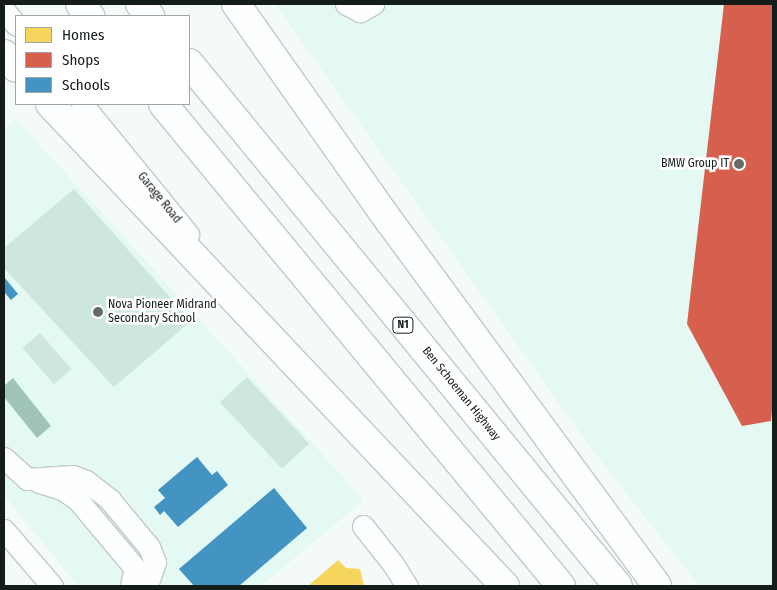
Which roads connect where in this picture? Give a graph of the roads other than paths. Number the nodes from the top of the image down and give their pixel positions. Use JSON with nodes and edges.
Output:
{"nodes":[{"id":1,"x":80,"y":4,"type":"edge"},
{"id":2,"x":140,"y":4,"type":"edge"},
{"id":3,"x":346,"y":4,"type":"edge"},
{"id":4,"x":373,"y":4,"type":"edge"},
{"id":5,"x":4,"y":10,"type":"edge"},
{"id":6,"x":238,"y":10,"type":"edge"},
{"id":7,"x":89,"y":15,"type":"edge"},
{"id":8,"x":149,"y":15,"type":"edge"},
{"id":9,"x":15,"y":24,"type":"edge"},
{"id":10,"x":4,"y":54,"type":"edge"},
{"id":11,"x":190,"y":64,"type":"edge"},
{"id":12,"x":15,"y":67,"type":"edge"},
{"id":13,"x":51,"y":105,"type":"edge"},
{"id":14,"x":83,"y":105,"type":"edge"},
{"id":15,"x":164,"y":105,"type":"edge"},
{"id":16,"x":232,"y":296,"type":"junction"},
{"id":17,"x":4,"y":458,"type":"edge"},
{"id":18,"x":27,"y":479,"type":"junction"},
{"id":19,"x":363,"y":526,"type":"dead end"},
{"id":20,"x":4,"y":530,"type":"edge"},
{"id":21,"x":52,"y":586,"type":"edge"},
{"id":22,"x":131,"y":586,"type":"edge"},
{"id":23,"x":141,"y":586,"type":"edge"},
{"id":24,"x":407,"y":586,"type":"edge"},
{"id":25,"x":505,"y":586,"type":"edge"},
{"id":26,"x":561,"y":586,"type":"edge"},
{"id":27,"x":618,"y":586,"type":"edge"},
{"id":28,"x":657,"y":586,"type":"edge"}],
"edges":[{"from":1,"to":7,"type":"highway"},
{"from":2,"to":8,"type":"highway"},
{"from":3,"to":4,"type":"street"},
{"from":5,"to":9,"type":"street"},
{"from":6,"to":28,"type":"highway"},
{"from":10,"to":12,"type":"highway"},
{"from":11,"to":27,"type":"highway","name":"Ben Schoeman Highway","number":"N1"},
{"from":13,"to":16,"type":"highway"},
{"from":14,"to":16,"type":"street","name":"Garage Road"},
{"from":15,"to":26,"type":"highway"},
{"from":16,"to":25,"type":"highway"},
{"from":17,"to":18,"type":"street"},
{"from":18,"to":22,"type":"street"},
{"from":18,"to":23,"type":"street"},
{"from":19,"to":24,"type":"street"},
{"from":20,"to":21,"type":"street"}]}
